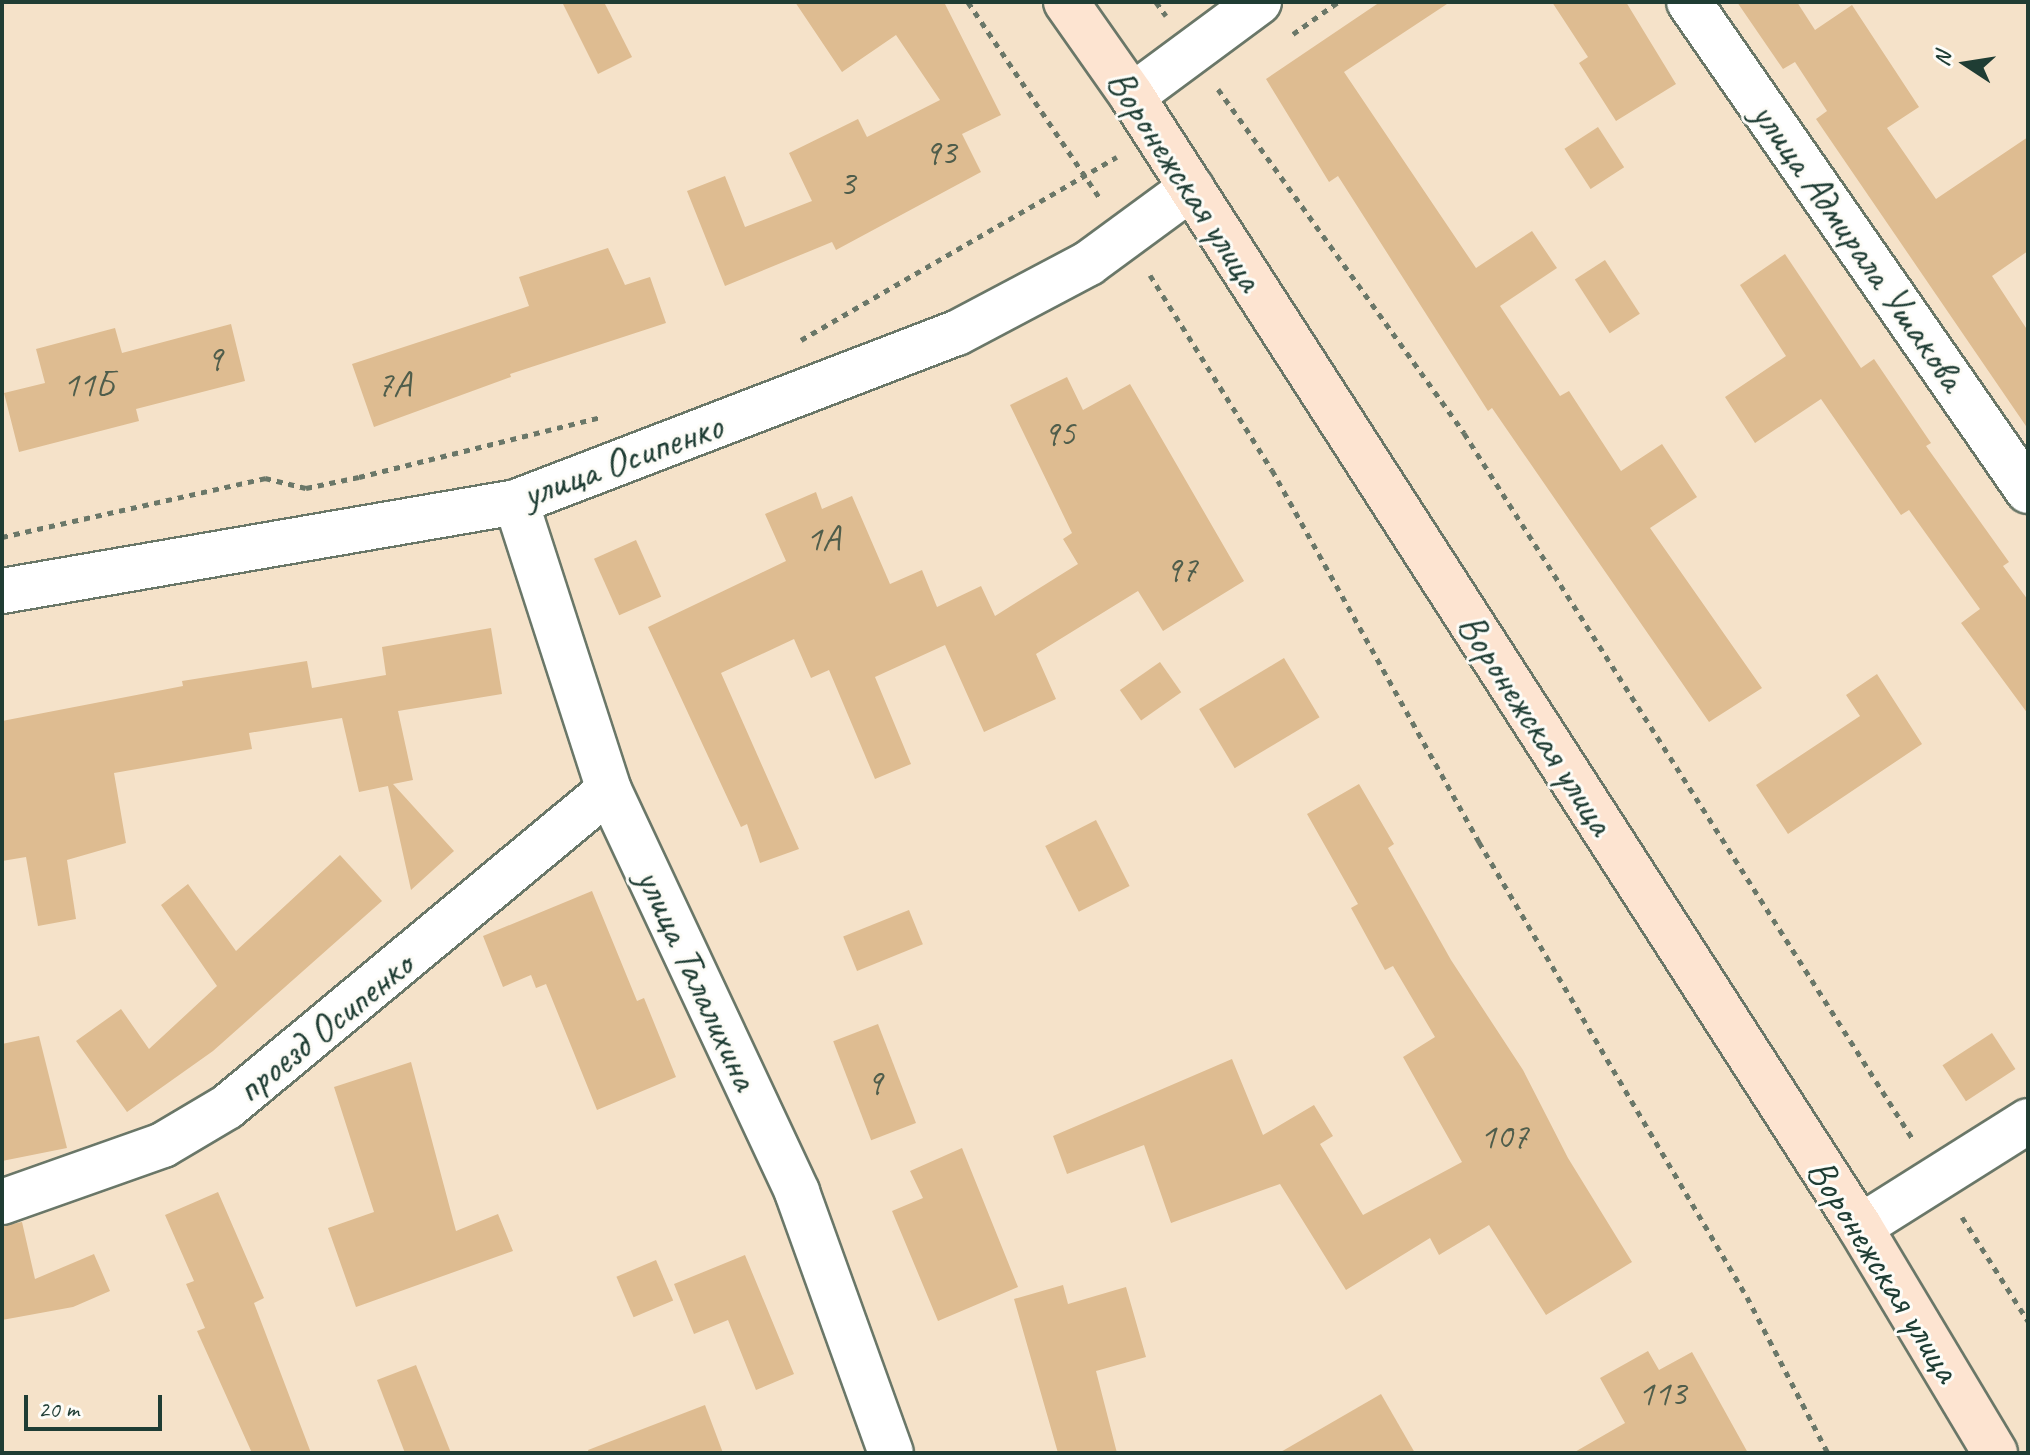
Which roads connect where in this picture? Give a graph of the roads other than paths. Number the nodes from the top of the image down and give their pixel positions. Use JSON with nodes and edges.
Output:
{"nodes":[{"id":1,"x":1066,"y":2,"type":"edge"},
{"id":2,"x":1259,"y":2,"type":"edge"},
{"id":3,"x":1689,"y":2,"type":"edge"},
{"id":4,"x":1143,"y":113,"type":"junction"},
{"id":5,"x":1191,"y":188,"type":"junction"},
{"id":6,"x":2028,"y":491,"type":"edge"},
{"id":7,"x":516,"y":502,"type":"junction"},
{"id":8,"x":2,"y":591,"type":"edge"},
{"id":9,"x":609,"y":790,"type":"junction"},
{"id":10,"x":2028,"y":1121,"type":"edge"},
{"id":11,"x":2,"y":1202,"type":"edge"},
{"id":12,"x":1860,"y":1227,"type":"junction"},
{"id":13,"x":891,"y":1453,"type":"edge"},
{"id":14,"x":1995,"y":1453,"type":"edge"}],
"edges":[{"from":1,"to":4,"type":"street","name":"Воронежская улица"},
{"from":2,"to":4,"type":"street"},
{"from":3,"to":6,"type":"street","name":"улица Адмирала Ушакова"},
{"from":4,"to":5,"type":"street","name":"Воронежская улица"},
{"from":5,"to":7,"type":"street","name":"улица Осипенко"},
{"from":5,"to":12,"type":"street","name":"Воронежская улица"},
{"from":7,"to":8,"type":"street","name":"улица Осипенко"},
{"from":7,"to":9,"type":"street","name":"улица Талалихина"},
{"from":9,"to":11,"type":"street","name":"проезд Осипенко"},
{"from":9,"to":13,"type":"street","name":"улица Талалихина"},
{"from":10,"to":12,"type":"street"},
{"from":12,"to":14,"type":"street","name":"Воронежская улица"}]}
